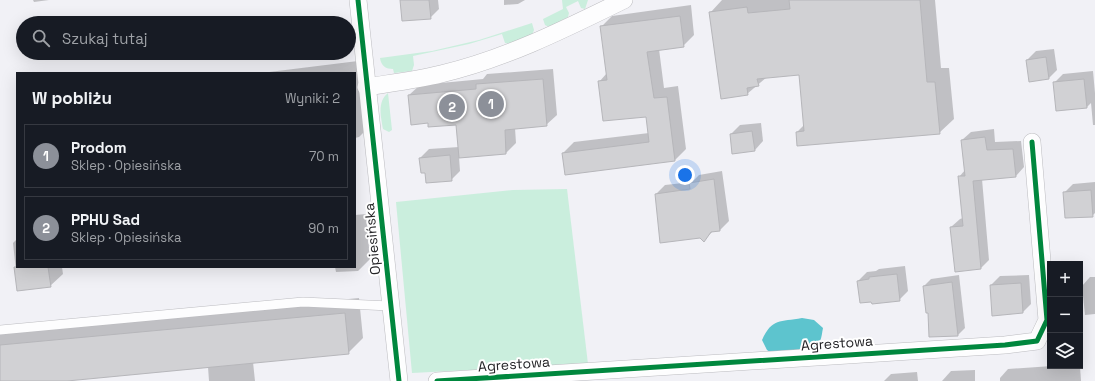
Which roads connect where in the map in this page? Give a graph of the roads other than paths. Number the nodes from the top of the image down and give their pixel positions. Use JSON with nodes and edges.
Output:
{"nodes":[{"id":1,"x":358,"y":0,"type":"edge"},
{"id":2,"x":624,"y":0,"type":"edge"},
{"id":3,"x":366,"y":87,"type":"junction"},
{"id":4,"x":1032,"y":142,"type":"dead end"},
{"id":5,"x":390,"y":306,"type":"junction"},
{"id":6,"x":0,"y":330,"type":"edge"},
{"id":7,"x":399,"y":381,"type":"edge"},
{"id":8,"x":437,"y":381,"type":"edge"}],
"edges":[{"from":1,"to":3,"type":"street","name":"Opiesińska"},
{"from":2,"to":3,"type":"street"},
{"from":3,"to":5,"type":"street","name":"Opiesińska"},
{"from":4,"to":8,"type":"street","name":"Agrestowa"},
{"from":5,"to":6,"type":"lane"},
{"from":5,"to":7,"type":"street","name":"Opiesińska"}]}
